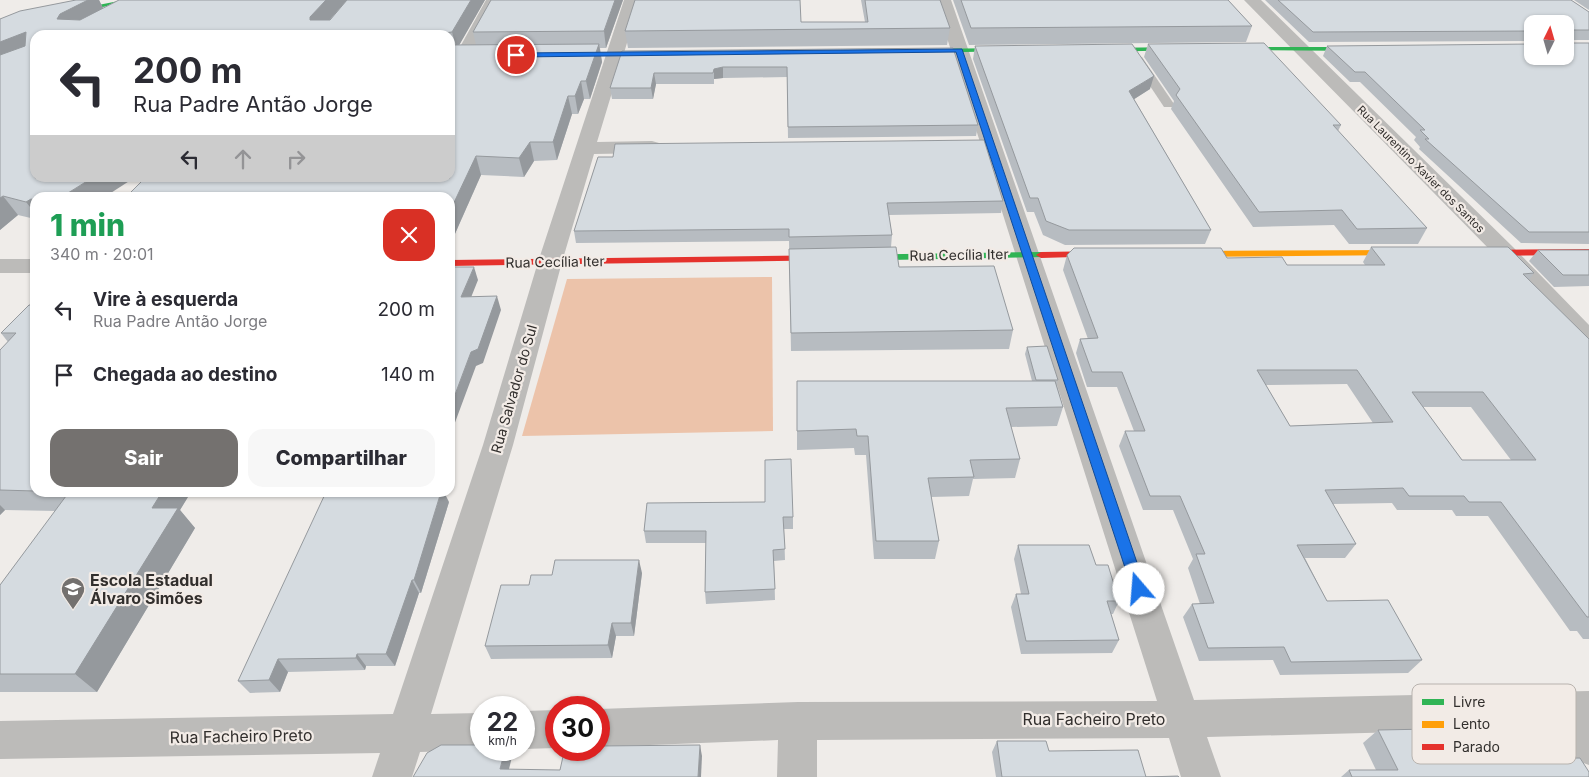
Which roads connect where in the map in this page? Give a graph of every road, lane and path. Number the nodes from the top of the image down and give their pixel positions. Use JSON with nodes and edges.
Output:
{"nodes":[{"id":1,"x":134,"y":0,"type":"edge"},
{"id":2,"x":145,"y":0,"type":"edge"},
{"id":3,"x":494,"y":0,"type":"edge"},
{"id":4,"x":632,"y":0,"type":"edge"},
{"id":5,"x":942,"y":0,"type":"edge"},
{"id":6,"x":1252,"y":0,"type":"edge"},
{"id":7,"x":118,"y":14,"type":"edge"},
{"id":8,"x":0,"y":26,"type":"edge"},
{"id":9,"x":1377,"y":48,"type":"edge"},
{"id":10,"x":1300,"y":49,"type":"junction"},
{"id":11,"x":959,"y":50,"type":"junction"},
{"id":12,"x":1026,"y":50,"type":"edge"},
{"id":13,"x":1084,"y":50,"type":"edge"},
{"id":14,"x":1132,"y":50,"type":"junction"},
{"id":15,"x":1198,"y":50,"type":"edge"},
{"id":16,"x":1217,"y":50,"type":"edge"},
{"id":17,"x":902,"y":51,"type":"edge"},
{"id":18,"x":674,"y":53,"type":"edge"},
{"id":19,"x":615,"y":54,"type":"junction"},
{"id":20,"x":552,"y":55,"type":"edge"},
{"id":21,"x":462,"y":56,"type":"edge"},
{"id":22,"x":1168,"y":104,"type":"dead end"},
{"id":23,"x":675,"y":147,"type":"edge"},
{"id":24,"x":586,"y":148,"type":"junction"},
{"id":25,"x":1505,"y":252,"type":"junction"},
{"id":26,"x":1589,"y":252,"type":"edge"},
{"id":27,"x":1416,"y":253,"type":"edge"},
{"id":28,"x":1466,"y":253,"type":"edge"},
{"id":29,"x":1028,"y":254,"type":"junction"},
{"id":30,"x":1118,"y":254,"type":"edge"},
{"id":31,"x":1177,"y":254,"type":"edge"},
{"id":32,"x":550,"y":262,"type":"junction"},
{"id":33,"x":455,"y":263,"type":"edge"},
{"id":34,"x":0,"y":266,"type":"edge"},
{"id":35,"x":30,"y":266,"type":"edge"},
{"id":36,"x":1589,"y":340,"type":"edge"},
{"id":37,"x":1577,"y":708,"type":"edge"},
{"id":38,"x":1412,"y":713,"type":"edge"},
{"id":39,"x":1182,"y":719,"type":"junction"},
{"id":40,"x":798,"y":721,"type":"junction"},
{"id":41,"x":610,"y":728,"type":"edge"},
{"id":42,"x":470,"y":732,"type":"edge"},
{"id":43,"x":406,"y":734,"type":"junction"},
{"id":44,"x":0,"y":740,"type":"edge"},
{"id":45,"x":1589,"y":746,"type":"edge"},
{"id":46,"x":392,"y":777,"type":"edge"},
{"id":47,"x":797,"y":777,"type":"edge"},
{"id":48,"x":1201,"y":777,"type":"edge"}],
"edges":[{"from":1,"to":8,"type":"street"},
{"from":2,"to":7,"type":"street"},
{"from":3,"to":21,"type":"street"},
{"from":4,"to":19,"type":"street","name":"Rua Salvador do Sul"},
{"from":5,"to":11,"type":"street"},
{"from":6,"to":10,"type":"street","name":"Rua Laurentino Xavier dos Santos"},
{"from":9,"to":10,"type":"street"},
{"from":10,"to":16,"type":"street"},
{"from":10,"to":25,"type":"street","name":"Rua Laurentino Xavier dos Santos"},
{"from":11,"to":12,"type":"street"},
{"from":11,"to":17,"type":"street"},
{"from":11,"to":29,"type":"street"},
{"from":13,"to":14,"type":"street"},
{"from":14,"to":15,"type":"street"},
{"from":14,"to":22,"type":"lane"},
{"from":18,"to":19,"type":"street"},
{"from":19,"to":20,"type":"street"},
{"from":19,"to":24,"type":"street","name":"Rua Salvador do Sul"},
{"from":23,"to":24,"type":"street"},
{"from":24,"to":32,"type":"street","name":"Rua Salvador do Sul"},
{"from":25,"to":26,"type":"street"},
{"from":25,"to":28,"type":"street"},
{"from":25,"to":36,"type":"street","name":"Rua Laurentino Xavier dos Santos"},
{"from":27,"to":31,"type":"street"},
{"from":29,"to":30,"type":"street","name":"Rua Cecília Iter"},
{"from":29,"to":32,"type":"street","name":"Rua Cecília Iter"},
{"from":29,"to":39,"type":"street"},
{"from":32,"to":33,"type":"street","name":"Rua Cecília Iter"},
{"from":32,"to":43,"type":"street","name":"Rua Salvador do Sul"},
{"from":34,"to":35,"type":"street"},
{"from":37,"to":45,"type":"street"},
{"from":38,"to":39,"type":"street","name":"Rua Facheiro Preto"},
{"from":39,"to":40,"type":"street","name":"Rua Facheiro Preto"},
{"from":39,"to":48,"type":"street"},
{"from":40,"to":41,"type":"street","name":"Rua Facheiro Preto"},
{"from":40,"to":47,"type":"street"},
{"from":42,"to":43,"type":"street","name":"Rua Facheiro Preto"},
{"from":43,"to":44,"type":"street","name":"Rua Facheiro Preto"},
{"from":43,"to":46,"type":"street","name":"Rua Salvador do Sul"}]}
